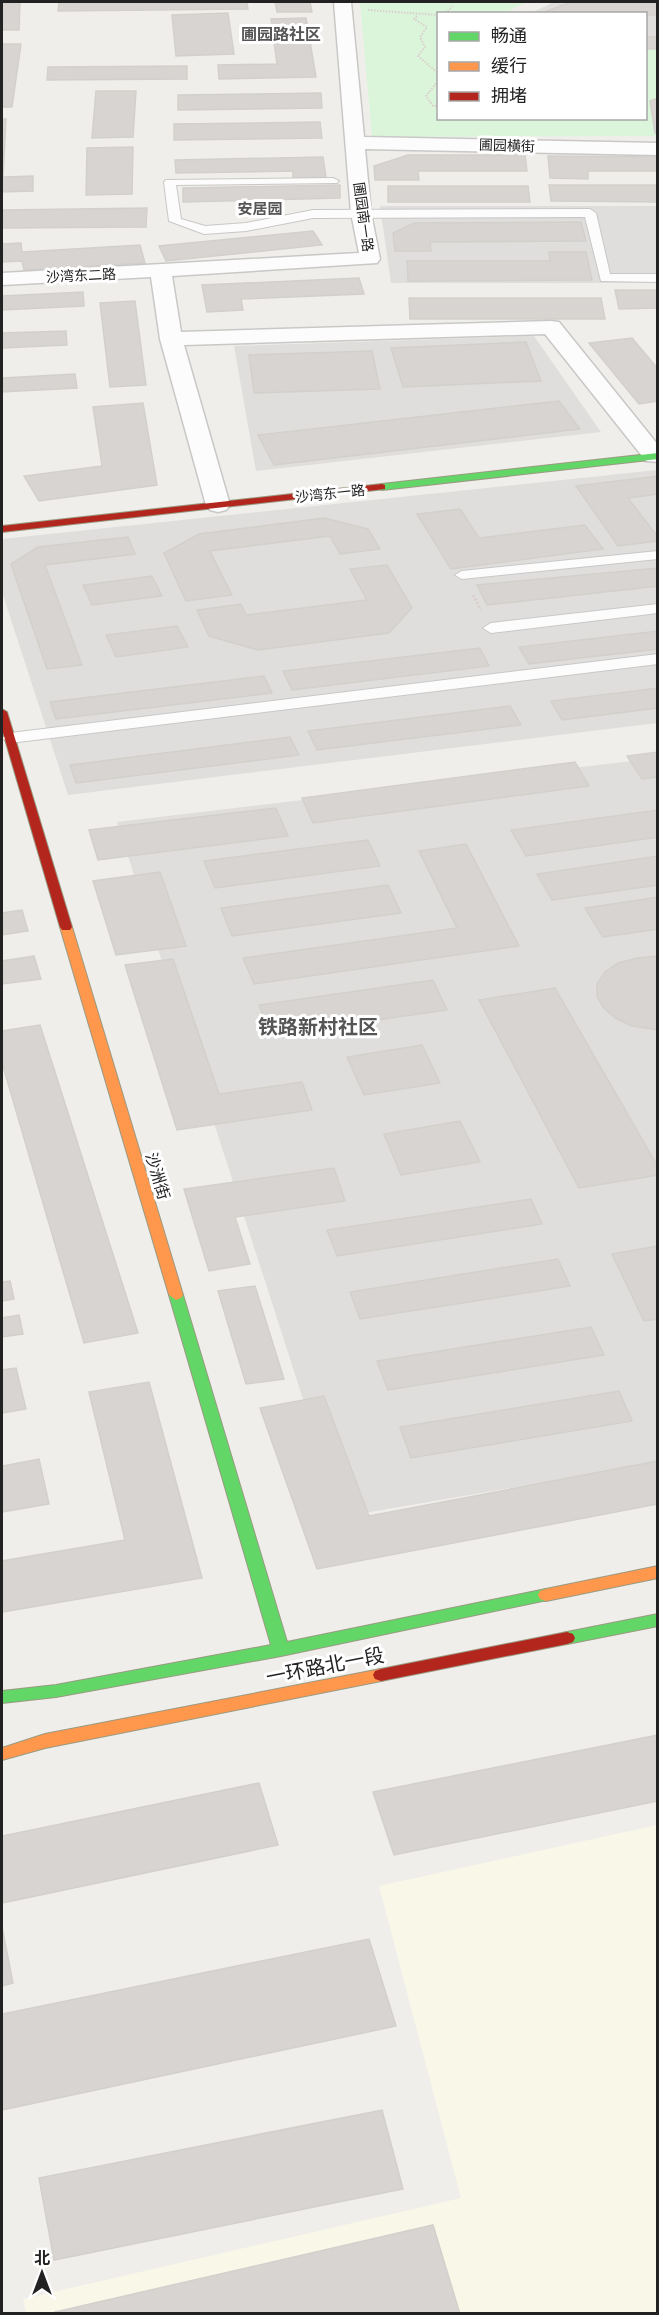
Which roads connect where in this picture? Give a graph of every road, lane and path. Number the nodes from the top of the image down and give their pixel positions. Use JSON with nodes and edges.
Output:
{"nodes":[{"id":1,"x":343,"y":6,"type":"edge"},
{"id":2,"x":452,"y":6,"type":"dead end"},
{"id":3,"x":448,"y":12,"type":"edge"},
{"id":4,"x":418,"y":15,"type":"junction"},
{"id":5,"x":437,"y":15,"type":"edge"},
{"id":6,"x":437,"y":72,"type":"edge"},
{"id":7,"x":437,"y":82,"type":"edge"},
{"id":8,"x":437,"y":106,"type":"edge"},
{"id":9,"x":356,"y":144,"type":"junction"},
{"id":10,"x":657,"y":149,"type":"edge"},
{"id":11,"x":333,"y":181,"type":"dead end"},
{"id":12,"x":361,"y":213,"type":"junction"},
{"id":13,"x":161,"y":271,"type":"junction"},
{"id":14,"x":657,"y":278,"type":"edge"},
{"id":15,"x":2,"y":279,"type":"edge"},
{"id":16,"x":171,"y":339,"type":"junction"},
{"id":17,"x":656,"y":456,"type":"edge"},
{"id":18,"x":218,"y":505,"type":"junction"},
{"id":19,"x":2,"y":530,"type":"edge"},
{"id":20,"x":657,"y":555,"type":"edge"},
{"id":21,"x":462,"y":575,"type":"dead end"},
{"id":22,"x":657,"y":608,"type":"edge"},
{"id":23,"x":491,"y":628,"type":"dead end"},
{"id":24,"x":657,"y":659,"type":"edge"},
{"id":25,"x":2,"y":711,"type":"edge"},
{"id":26,"x":10,"y":738,"type":"junction"},
{"id":27,"x":657,"y":1572,"type":"edge"},
{"id":28,"x":657,"y":1620,"type":"edge"},
{"id":29,"x":281,"y":1650,"type":"junction"},
{"id":30,"x":56,"y":1690,"type":"junction"},
{"id":31,"x":2,"y":1697,"type":"edge"},
{"id":32,"x":2,"y":1704,"type":"edge"},
{"id":33,"x":45,"y":1741,"type":"junction"},
{"id":34,"x":2,"y":1747,"type":"edge"},
{"id":35,"x":2,"y":1754,"type":"edge"}],
"edges":[{"from":1,"to":4,"type":"path"},
{"from":1,"to":9,"type":"street","name":"圃园南一路"},
{"from":2,"to":3,"type":"path"},
{"from":4,"to":5,"type":"path"},
{"from":4,"to":6,"type":"path"},
{"from":7,"to":8,"type":"path"},
{"from":9,"to":10,"type":"street","name":"圃园横街"},
{"from":9,"to":12,"type":"street","name":"圃园南一路"},
{"from":11,"to":12,"type":"lane"},
{"from":12,"to":13,"type":"street","name":"圃园南一路"},
{"from":12,"to":14,"type":"lane"},
{"from":13,"to":15,"type":"street","name":"沙湾东二路"},
{"from":13,"to":16,"type":"street"},
{"from":16,"to":17,"type":"street"},
{"from":16,"to":18,"type":"street"},
{"from":17,"to":18,"type":"street","name":"沙湾东一路"},
{"from":18,"to":19,"type":"street","name":"沙湾东一路"},
{"from":20,"to":21,"type":"lane"},
{"from":22,"to":23,"type":"lane"},
{"from":24,"to":26,"type":"lane"},
{"from":25,"to":26,"type":"street","name":"沙洲街"},
{"from":26,"to":29,"type":"street","name":"沙洲街"},
{"from":27,"to":29,"type":"street","name":"一环路北一段"},
{"from":28,"to":33,"type":"street","name":"一环路北一段"},
{"from":29,"to":30,"type":"street","name":"一环路北一段"},
{"from":30,"to":31,"type":"street","name":"一环路北一段"},
{"from":30,"to":32,"type":"street"},
{"from":33,"to":34,"type":"street"},
{"from":33,"to":35,"type":"street","name":"一环路北一段"}]}
